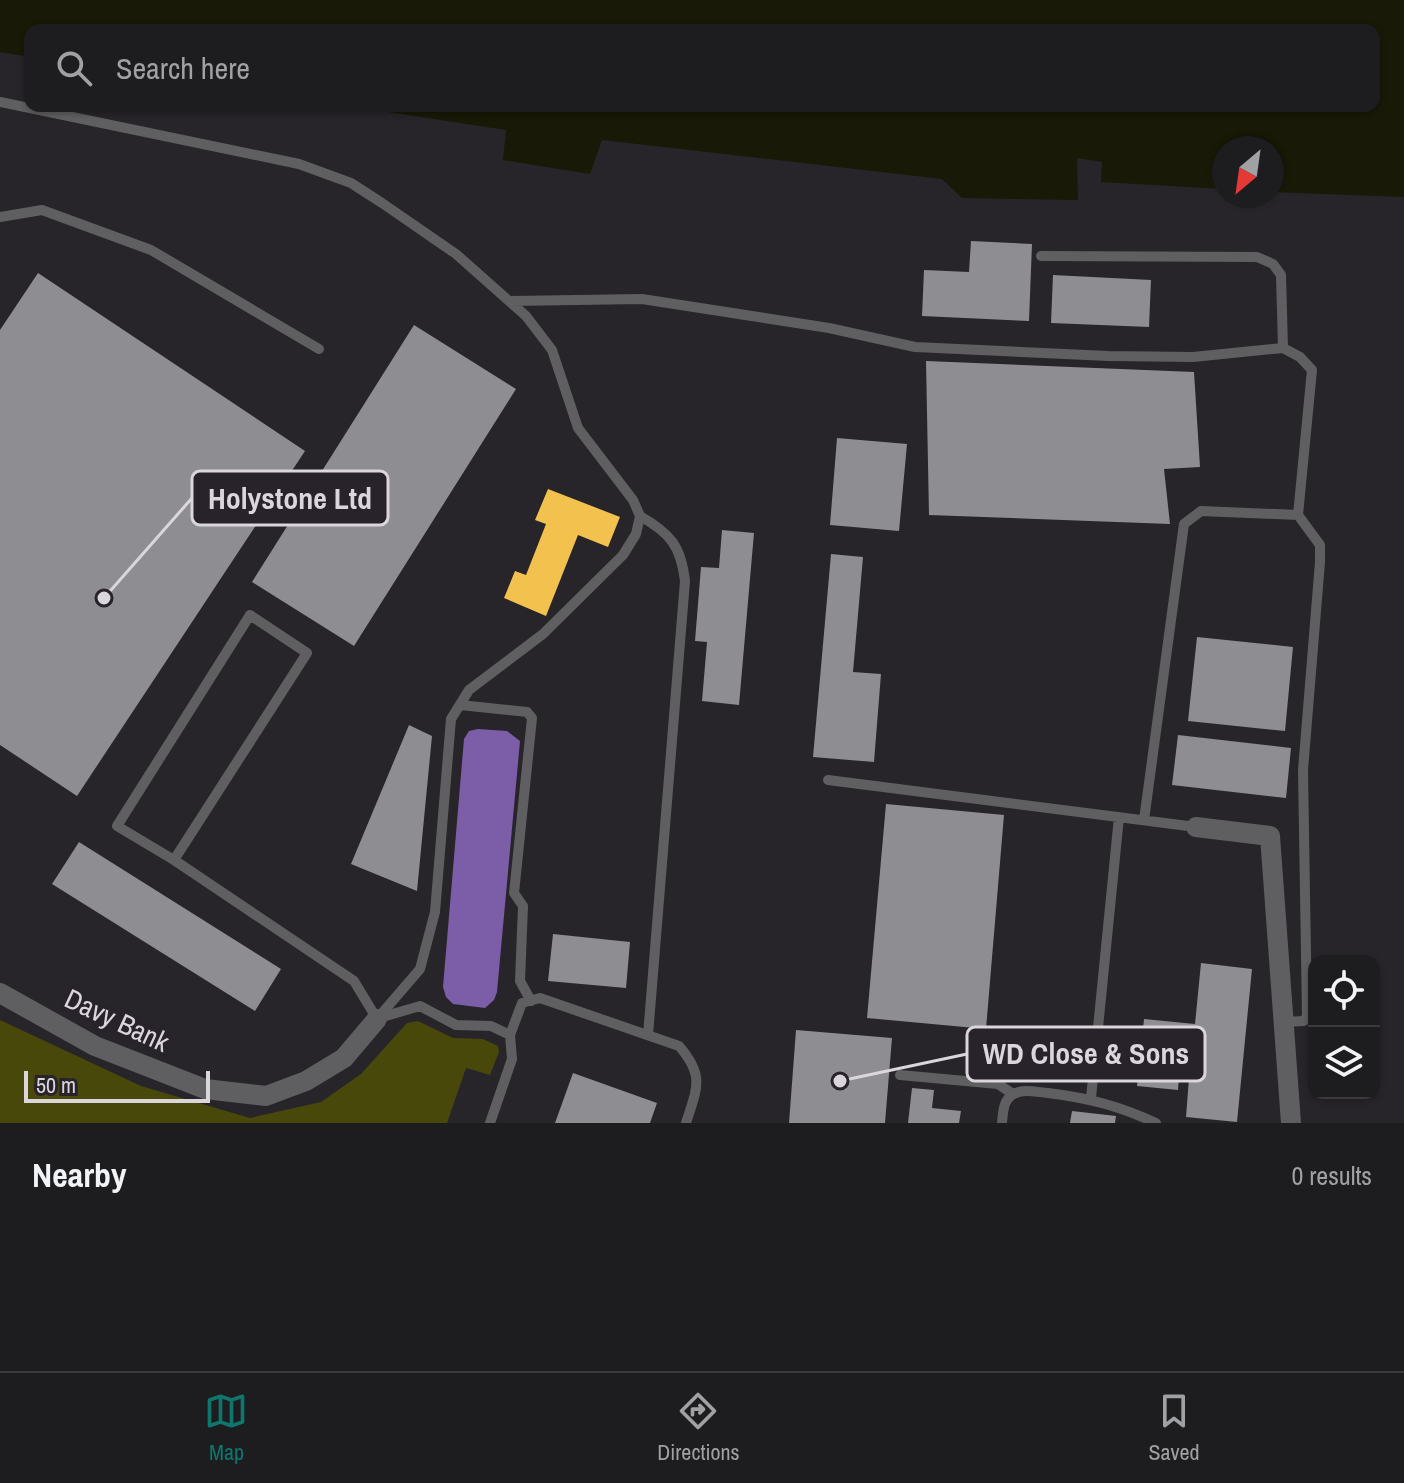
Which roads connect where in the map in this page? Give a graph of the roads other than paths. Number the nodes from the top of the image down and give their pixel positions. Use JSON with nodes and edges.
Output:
{"nodes":[{"id":1,"x":0,"y":102,"type":"edge"},
{"id":2,"x":24,"y":107,"type":"edge"},
{"id":3,"x":48,"y":112,"type":"edge"},
{"id":4,"x":0,"y":217,"type":"edge"},
{"id":5,"x":1041,"y":256,"type":"dead end"},
{"id":6,"x":510,"y":301,"type":"junction"},
{"id":7,"x":1283,"y":348,"type":"junction"},
{"id":8,"x":319,"y":349,"type":"dead end"},
{"id":9,"x":1298,"y":515,"type":"junction"},
{"id":10,"x":640,"y":516,"type":"junction"},
{"id":11,"x":460,"y":705,"type":"junction"},
{"id":12,"x":828,"y":780,"type":"dead end"},
{"id":13,"x":1119,"y":817,"type":"junction"},
{"id":14,"x":1144,"y":820,"type":"junction"},
{"id":15,"x":1196,"y":827,"type":"joint"},
{"id":16,"x":174,"y":860,"type":"junction"},
{"id":17,"x":0,"y":993,"type":"edge"},
{"id":18,"x":531,"y":1001,"type":"junction"},
{"id":19,"x":377,"y":1019,"type":"junction"},
{"id":20,"x":1284,"y":1022,"type":"junction"},
{"id":21,"x":510,"y":1035,"type":"junction"},
{"id":22,"x":648,"y":1035,"type":"junction"},
{"id":23,"x":900,"y":1075,"type":"dead end"},
{"id":24,"x":1013,"y":1094,"type":"junction"},
{"id":25,"x":1091,"y":1098,"type":"junction"},
{"id":26,"x":490,"y":1123,"type":"edge"},
{"id":27,"x":686,"y":1123,"type":"edge"},
{"id":28,"x":1002,"y":1123,"type":"edge"},
{"id":29,"x":1156,"y":1123,"type":"edge"},
{"id":30,"x":1291,"y":1123,"type":"edge"}],
"edges":[{"from":1,"to":2,"type":"lane"},
{"from":3,"to":6,"type":"lane"},
{"from":4,"to":8,"type":"lane"},
{"from":5,"to":7,"type":"lane"},
{"from":6,"to":7,"type":"lane"},
{"from":6,"to":10,"type":"lane"},
{"from":7,"to":9,"type":"lane"},
{"from":9,"to":14,"type":"lane"},
{"from":9,"to":20,"type":"lane"},
{"from":10,"to":11,"type":"lane"},
{"from":10,"to":22,"type":"lane"},
{"from":11,"to":18,"type":"lane"},
{"from":11,"to":19,"type":"lane"},
{"from":12,"to":13,"type":"lane"},
{"from":13,"to":14,"type":"lane"},
{"from":13,"to":25,"type":"lane"},
{"from":14,"to":15,"type":"lane"},
{"from":15,"to":20,"type":"street"},
{"from":16,"to":16,"type":"lane"},
{"from":16,"to":19,"type":"lane"},
{"from":17,"to":19,"type":"street","name":"Davy Bank"},
{"from":18,"to":21,"type":"lane"},
{"from":18,"to":22,"type":"lane"},
{"from":19,"to":21,"type":"lane"},
{"from":20,"to":30,"type":"street"},
{"from":21,"to":26,"type":"lane"},
{"from":22,"to":27,"type":"lane"},
{"from":23,"to":24,"type":"lane"},
{"from":24,"to":25,"type":"lane"},
{"from":24,"to":28,"type":"lane"},
{"from":25,"to":29,"type":"lane"}]}
